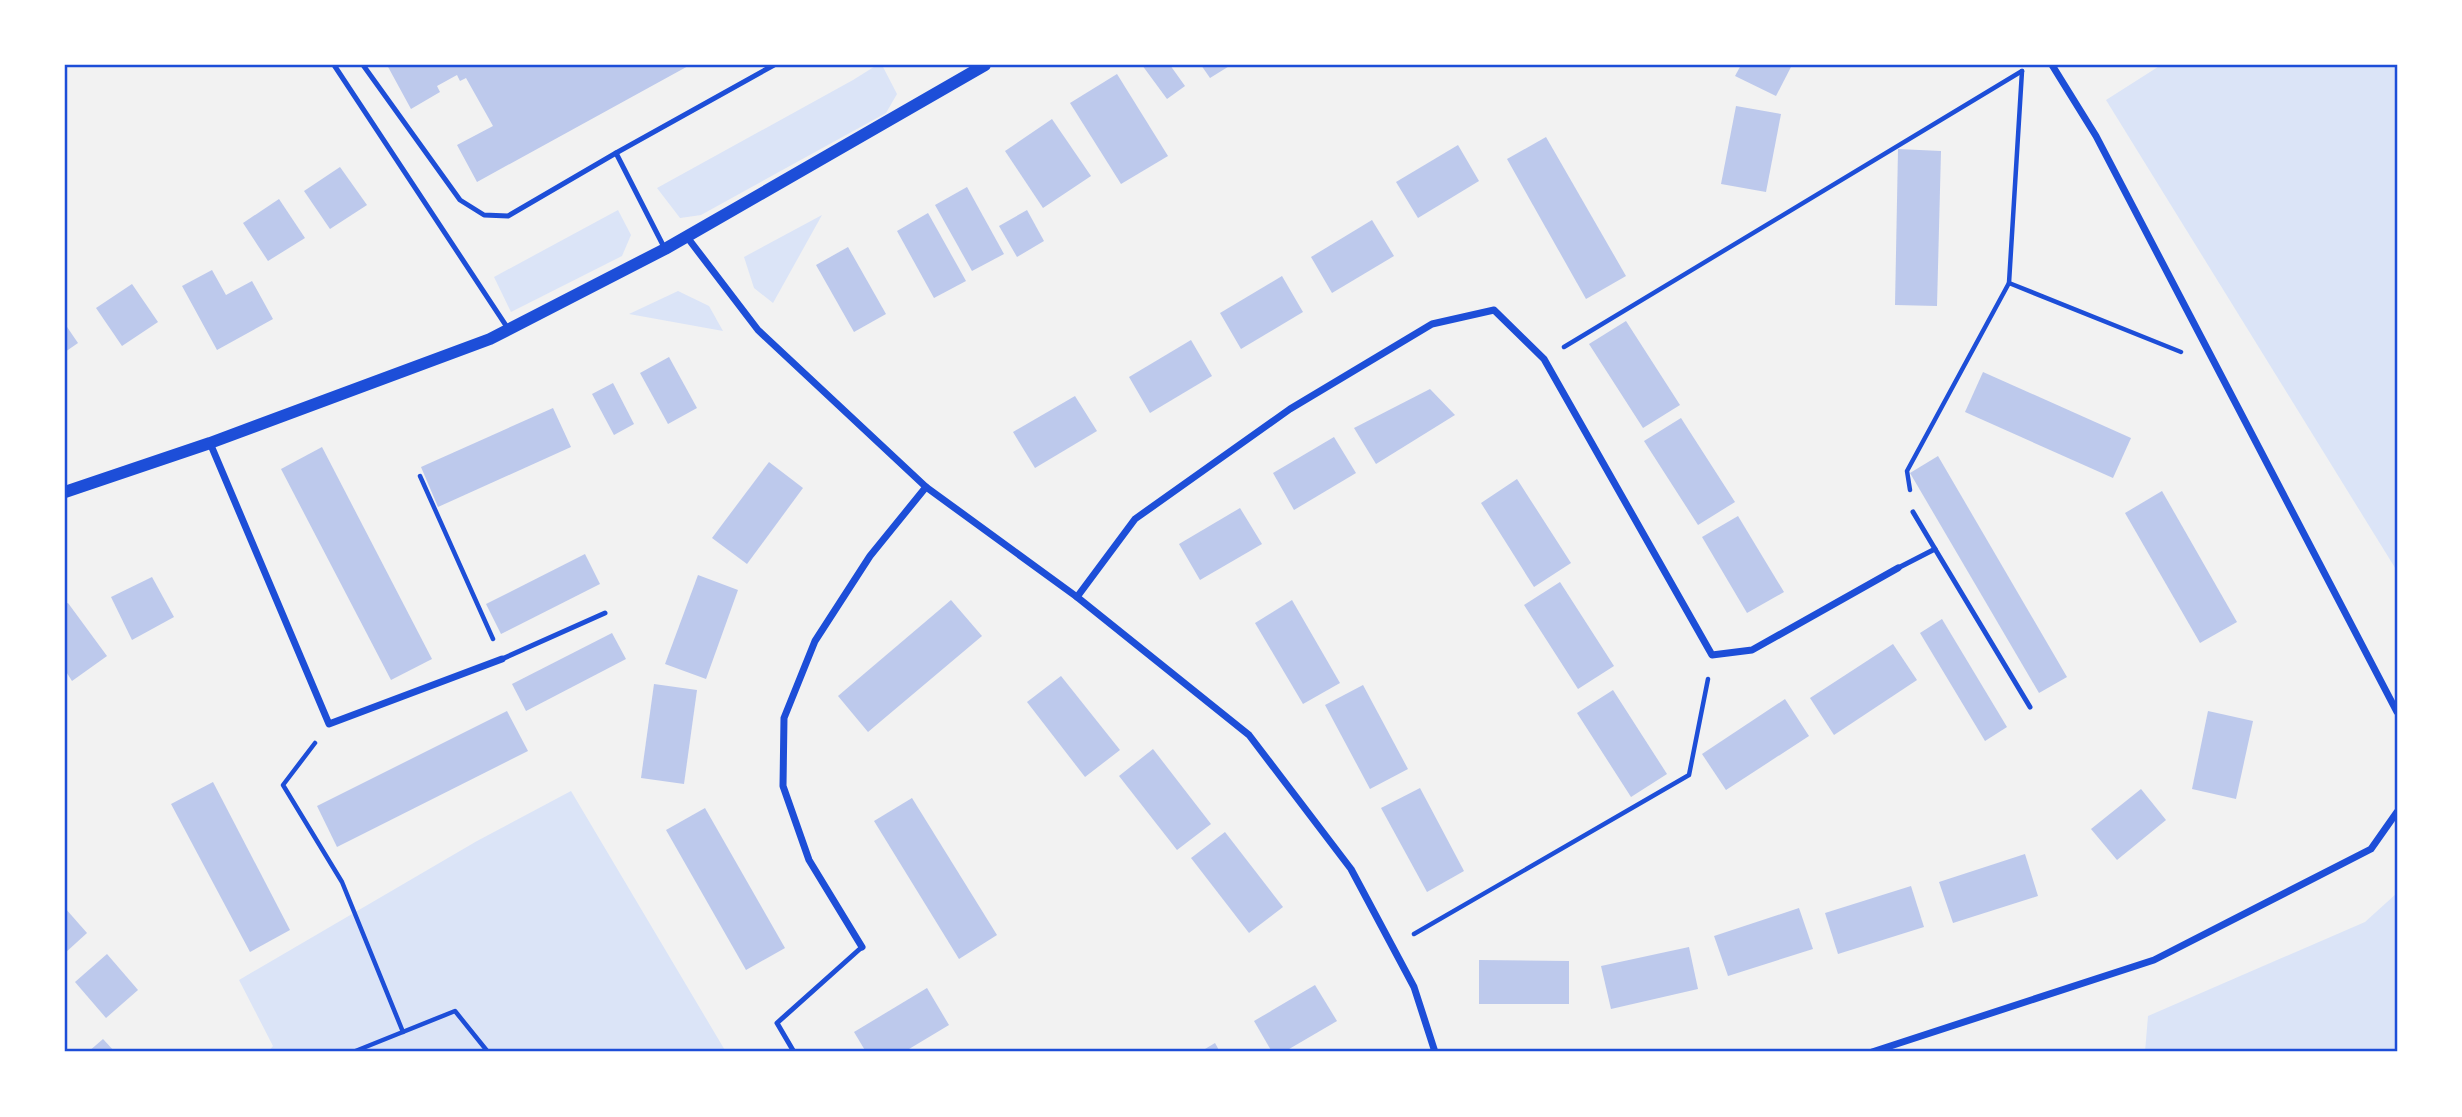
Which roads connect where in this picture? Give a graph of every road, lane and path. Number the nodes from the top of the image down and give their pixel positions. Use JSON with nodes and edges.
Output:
{"nodes":[{"id":1,"x":334,"y":65,"type":"edge"},
{"id":2,"x":363,"y":65,"type":"edge"},
{"id":3,"x":774,"y":65,"type":"edge"},
{"id":4,"x":985,"y":65,"type":"edge"},
{"id":5,"x":2031,"y":65,"type":"edge"},
{"id":6,"x":2052,"y":65,"type":"edge"},
{"id":7,"x":2022,"y":71,"type":"junction"},
{"id":8,"x":616,"y":153,"type":"junction"},
{"id":9,"x":687,"y":236,"type":"junction"},
{"id":10,"x":664,"y":249,"type":"junction"},
{"id":11,"x":2009,"y":283,"type":"junction"},
{"id":12,"x":509,"y":330,"type":"junction"},
{"id":13,"x":1544,"y":359,"type":"junction"},
{"id":14,"x":2217,"y":366,"type":"junction"},
{"id":15,"x":210,"y":443,"type":"junction"},
{"id":16,"x":420,"y":476,"type":"dead end"},
{"id":17,"x":926,"y":487,"type":"junction"},
{"id":18,"x":65,"y":492,"type":"edge"},
{"id":19,"x":1913,"y":512,"type":"joint"},
{"id":20,"x":1935,"y":548,"type":"junction"},
{"id":21,"x":1898,"y":568,"type":"joint"},
{"id":22,"x":1077,"y":597,"type":"junction"},
{"id":23,"x":605,"y":613,"type":"dead end"},
{"id":24,"x":1712,"y":655,"type":"junction"},
{"id":25,"x":502,"y":659,"type":"junction"},
{"id":26,"x":2030,"y":707,"type":"dead end"},
{"id":27,"x":2397,"y":712,"type":"edge"},
{"id":28,"x":329,"y":724,"type":"junction"},
{"id":29,"x":2397,"y":812,"type":"edge"},
{"id":30,"x":862,"y":947,"type":"joint"},
{"id":31,"x":1392,"y":947,"type":"junction"},
{"id":32,"x":403,"y":1032,"type":"junction"},
{"id":33,"x":353,"y":1052,"type":"edge"},
{"id":34,"x":488,"y":1052,"type":"edge"},
{"id":35,"x":794,"y":1052,"type":"edge"},
{"id":36,"x":1435,"y":1052,"type":"edge"},
{"id":37,"x":1872,"y":1052,"type":"edge"}],
"edges":[{"from":1,"to":12,"type":"lane"},
{"from":2,"to":8,"type":"lane"},
{"from":3,"to":8,"type":"lane"},
{"from":4,"to":9,"type":"street"},
{"from":5,"to":7,"type":"path"},
{"from":6,"to":14,"type":"street"},
{"from":7,"to":11,"type":"path"},
{"from":7,"to":13,"type":"path"},
{"from":8,"to":10,"type":"lane"},
{"from":9,"to":10,"type":"street"},
{"from":9,"to":17,"type":"street"},
{"from":10,"to":12,"type":"street"},
{"from":11,"to":14,"type":"path"},
{"from":11,"to":19,"type":"path"},
{"from":12,"to":15,"type":"street"},
{"from":13,"to":22,"type":"street"},
{"from":13,"to":24,"type":"street"},
{"from":14,"to":27,"type":"street"},
{"from":15,"to":18,"type":"street"},
{"from":15,"to":28,"type":"street"},
{"from":16,"to":25,"type":"path"},
{"from":17,"to":22,"type":"street"},
{"from":17,"to":30,"type":"street"},
{"from":19,"to":20,"type":"lane"},
{"from":20,"to":21,"type":"lane"},
{"from":20,"to":26,"type":"lane"},
{"from":21,"to":24,"type":"street"},
{"from":22,"to":31,"type":"street"},
{"from":23,"to":25,"type":"lane"},
{"from":24,"to":31,"type":"path"},
{"from":25,"to":28,"type":"street"},
{"from":28,"to":32,"type":"path"},
{"from":29,"to":37,"type":"street"},
{"from":30,"to":35,"type":"lane"},
{"from":31,"to":36,"type":"street"},
{"from":32,"to":33,"type":"path"},
{"from":32,"to":34,"type":"path"}]}
